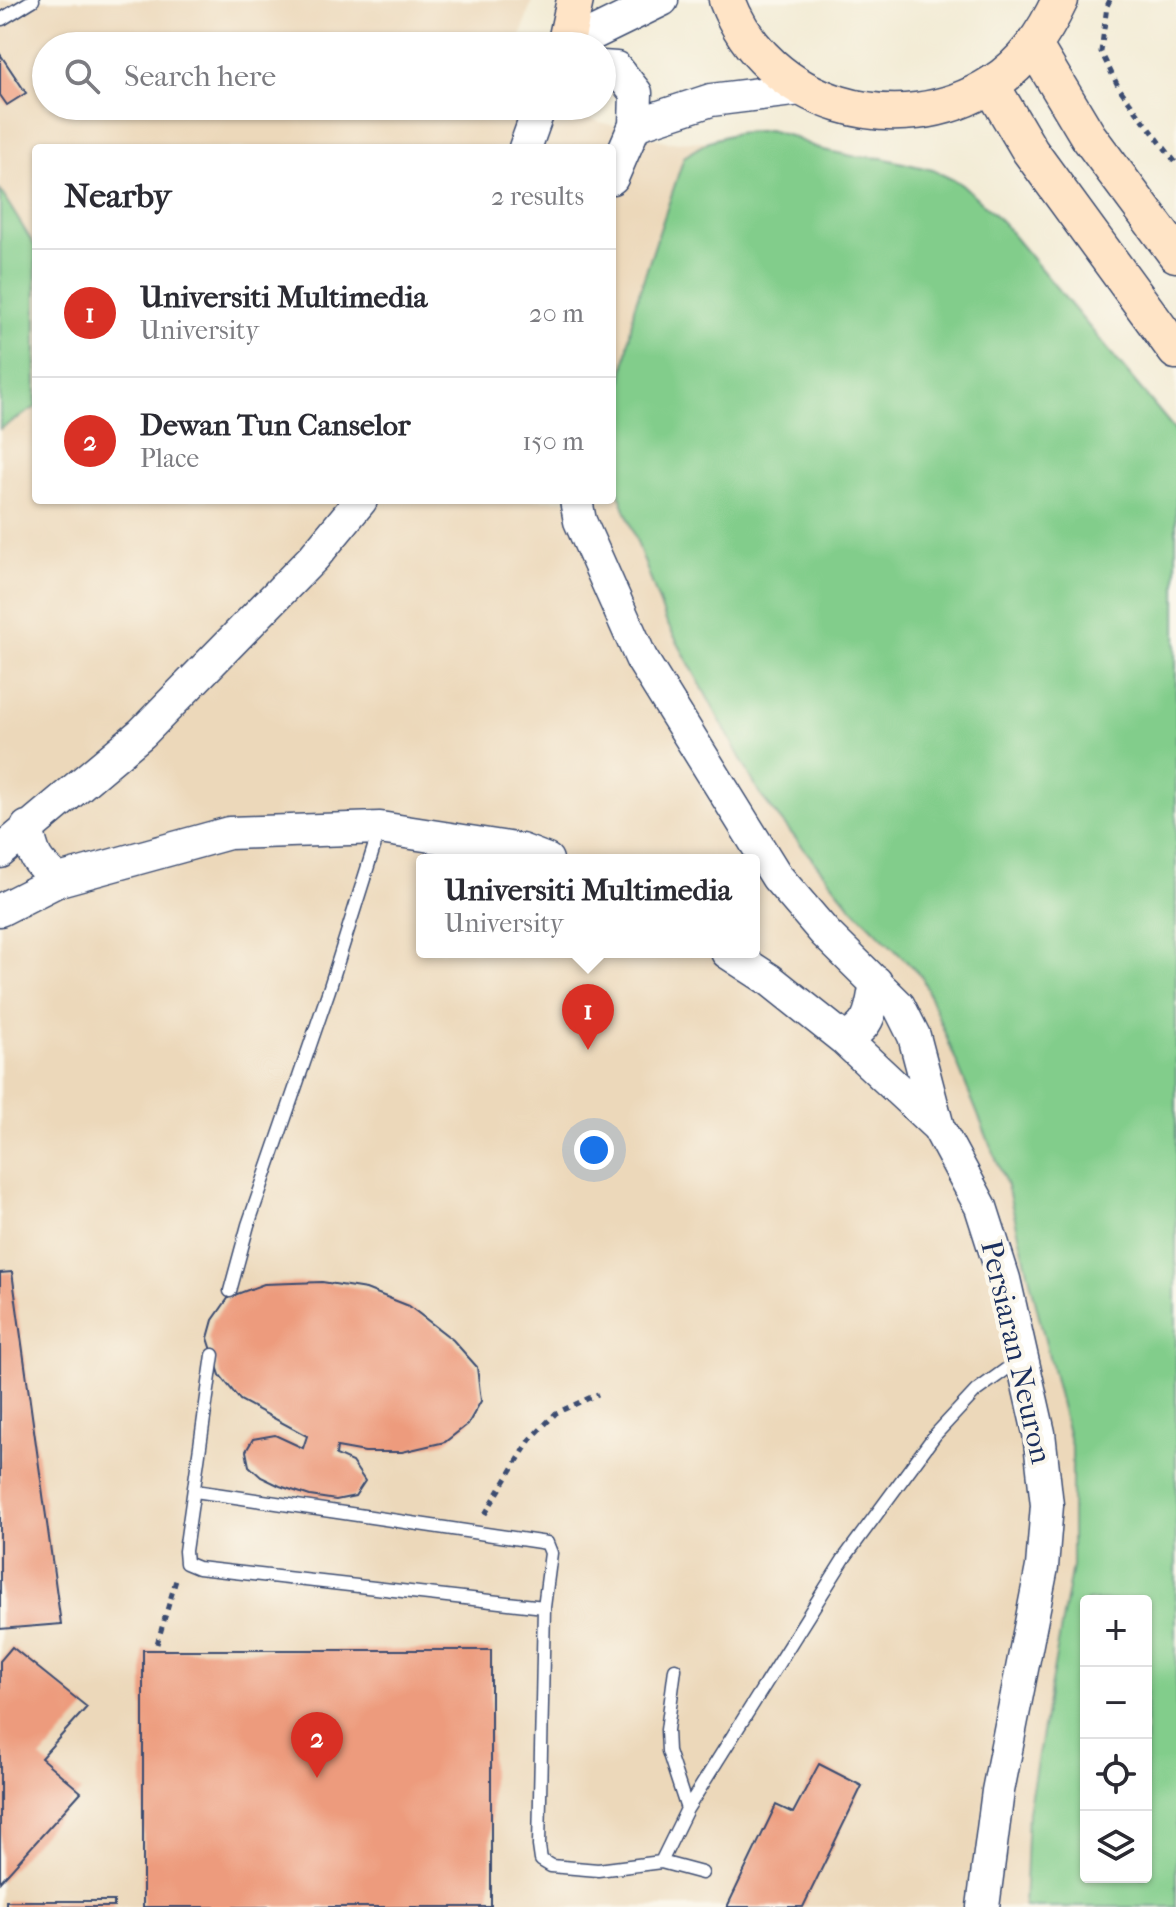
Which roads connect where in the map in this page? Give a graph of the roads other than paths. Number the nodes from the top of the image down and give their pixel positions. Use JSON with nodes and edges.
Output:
{"nodes":[{"id":1,"x":33,"y":0,"type":"edge"},
{"id":2,"x":575,"y":0,"type":"edge"},
{"id":3,"x":662,"y":0,"type":"edge"},
{"id":4,"x":727,"y":0,"type":"edge"},
{"id":5,"x":1060,"y":0,"type":"edge"},
{"id":6,"x":2,"y":19,"type":"dead end"},
{"id":7,"x":569,"y":32,"type":"edge"},
{"id":8,"x":595,"y":32,"type":"edge"},
{"id":9,"x":1034,"y":46,"type":"junction"},
{"id":10,"x":616,"y":68,"type":"edge"},
{"id":11,"x":991,"y":85,"type":"junction"},
{"id":12,"x":801,"y":89,"type":"junction"},
{"id":13,"x":535,"y":120,"type":"edge"},
{"id":14,"x":635,"y":125,"type":"junction"},
{"id":15,"x":526,"y":144,"type":"edge"},
{"id":16,"x":616,"y":169,"type":"edge"},
{"id":17,"x":1176,"y":254,"type":"edge"},
{"id":18,"x":1176,"y":351,"type":"edge"},
{"id":19,"x":358,"y":504,"type":"edge"},
{"id":20,"x":577,"y":504,"type":"edge"},
{"id":21,"x":27,"y":827,"type":"junction"},
{"id":22,"x":380,"y":828,"type":"junction"},
{"id":23,"x":0,"y":852,"type":"edge"},
{"id":24,"x":531,"y":854,"type":"edge"},
{"id":25,"x":59,"y":880,"type":"junction"},
{"id":26,"x":0,"y":910,"type":"edge"},
{"id":27,"x":736,"y":958,"type":"edge"},
{"id":28,"x":876,"y":982,"type":"junction"},
{"id":29,"x":844,"y":1039,"type":"junction"},
{"id":30,"x":938,"y":1127,"type":"junction"},
{"id":31,"x":230,"y":1291,"type":"dead end"},
{"id":32,"x":213,"y":1355,"type":"dead end"},
{"id":33,"x":1022,"y":1357,"type":"junction"},
{"id":34,"x":195,"y":1491,"type":"junction"},
{"id":35,"x":544,"y":1607,"type":"junction"},
{"id":36,"x":675,"y":1669,"type":"dead end"},
{"id":37,"x":687,"y":1809,"type":"junction"},
{"id":38,"x":661,"y":1862,"type":"junction"},
{"id":39,"x":702,"y":1873,"type":"dead end"},
{"id":40,"x":983,"y":1907,"type":"edge"}],
"edges":[{"from":1,"to":6,"type":"lane"},
{"from":2,"to":7,"type":"main road"},
{"from":3,"to":8,"type":"street"},
{"from":4,"to":12,"type":"main road"},
{"from":5,"to":9,"type":"main road"},
{"from":9,"to":11,"type":"main road"},
{"from":9,"to":17,"type":"main road"},
{"from":10,"to":14,"type":"street"},
{"from":11,"to":12,"type":"main road"},
{"from":11,"to":18,"type":"main road"},
{"from":12,"to":14,"type":"street"},
{"from":13,"to":15,"type":"street"},
{"from":14,"to":16,"type":"street"},
{"from":19,"to":21,"type":"street"},
{"from":20,"to":28,"type":"street"},
{"from":21,"to":23,"type":"street"},
{"from":21,"to":25,"type":"street"},
{"from":22,"to":24,"type":"street"},
{"from":22,"to":25,"type":"street"},
{"from":22,"to":31,"type":"lane"},
{"from":25,"to":26,"type":"street"},
{"from":27,"to":29,"type":"street","name":"Persiaran Neuron"},
{"from":28,"to":29,"type":"street"},
{"from":28,"to":30,"type":"street"},
{"from":29,"to":30,"type":"street","name":"Persiaran Neuron"},
{"from":30,"to":33,"type":"street","name":"Persiaran Neuron"},
{"from":32,"to":34,"type":"lane"},
{"from":33,"to":37,"type":"lane"},
{"from":33,"to":40,"type":"street","name":"Persiaran Neuron"},
{"from":34,"to":35,"type":"lane"},
{"from":34,"to":35,"type":"lane"},
{"from":35,"to":38,"type":"lane"},
{"from":36,"to":37,"type":"lane"},
{"from":37,"to":38,"type":"lane"},
{"from":38,"to":39,"type":"lane"}]}
